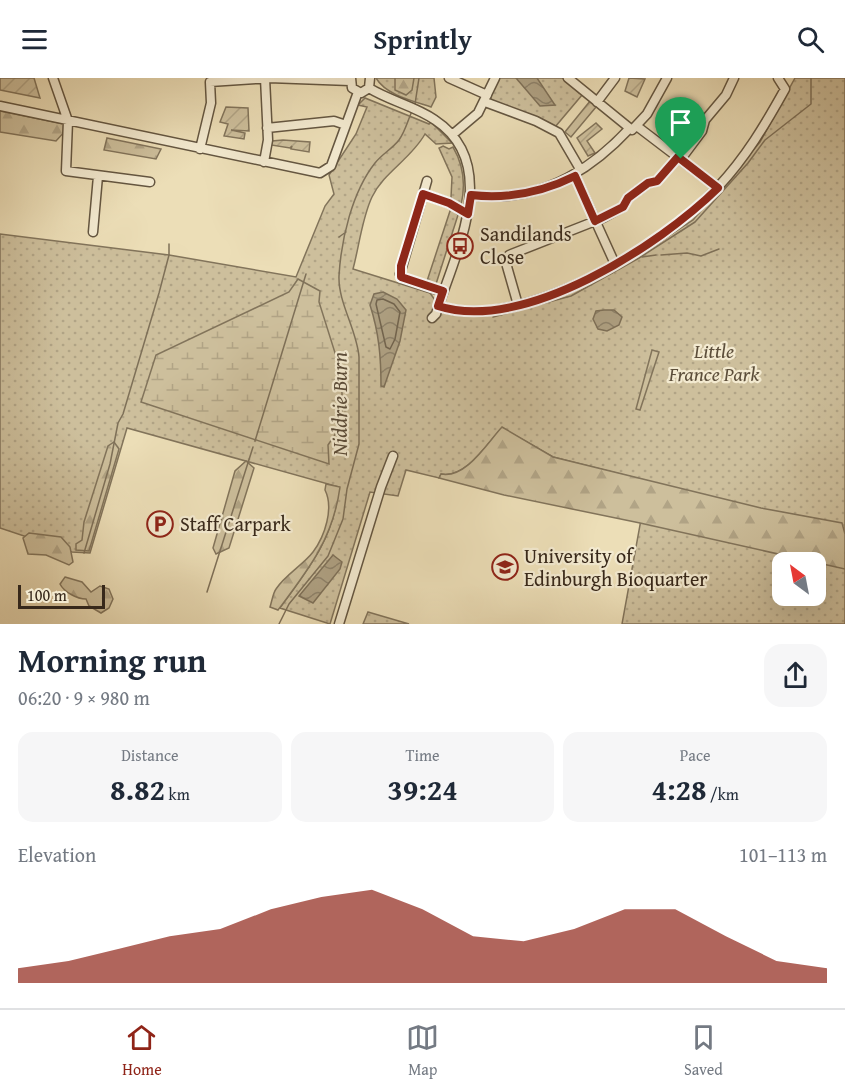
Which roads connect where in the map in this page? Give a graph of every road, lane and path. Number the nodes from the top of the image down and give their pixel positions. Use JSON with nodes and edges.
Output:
{"nodes":[{"id":1,"x":53,"y":78,"type":"edge"},
{"id":2,"x":370,"y":78,"type":"edge"},
{"id":3,"x":449,"y":78,"type":"edge"},
{"id":4,"x":495,"y":78,"type":"edge"},
{"id":5,"x":568,"y":78,"type":"edge"},
{"id":6,"x":615,"y":78,"type":"edge"},
{"id":7,"x":667,"y":78,"type":"edge"},
{"id":8,"x":734,"y":78,"type":"edge"},
{"id":9,"x":769,"y":78,"type":"edge"},
{"id":10,"x":778,"y":78,"type":"edge"},
{"id":11,"x":265,"y":79,"type":"edge"},
{"id":12,"x":313,"y":79,"type":"edge"},
{"id":13,"x":351,"y":79,"type":"edge"},
{"id":14,"x":369,"y":88,"type":"junction"},
{"id":15,"x":358,"y":92,"type":"junction"},
{"id":16,"x":486,"y":98,"type":"junction"},
{"id":17,"x":597,"y":102,"type":"junction"},
{"id":18,"x":0,"y":106,"type":"edge"},
{"id":19,"x":68,"y":121,"type":"junction"},
{"id":20,"x":346,"y":125,"type":"junction"},
{"id":21,"x":267,"y":128,"type":"junction"},
{"id":22,"x":634,"y":128,"type":"junction"},
{"id":23,"x":452,"y":135,"type":"junction"},
{"id":24,"x":200,"y":149,"type":"junction"},
{"id":25,"x":679,"y":158,"type":"junction"},
{"id":26,"x":264,"y":162,"type":"junction"},
{"id":27,"x":577,"y":172,"type":"junction"},
{"id":28,"x":98,"y":176,"type":"junction"},
{"id":29,"x":427,"y":181,"type":"dead end"},
{"id":30,"x":150,"y":182,"type":"dead end"},
{"id":31,"x":718,"y":188,"type":"junction"},
{"id":32,"x":423,"y":194,"type":"junction"},
{"id":33,"x":471,"y":195,"type":"junction"},
{"id":34,"x":468,"y":214,"type":"junction"},
{"id":35,"x":595,"y":221,"type":"junction"},
{"id":36,"x":93,"y":232,"type":"dead end"},
{"id":37,"x":615,"y":264,"type":"junction"},
{"id":38,"x":390,"y":276,"type":"dead end"},
{"id":39,"x":401,"y":277,"type":"junction"},
{"id":40,"x":443,"y":291,"type":"junction"},
{"id":41,"x":518,"y":305,"type":"junction"},
{"id":42,"x":438,"y":306,"type":"junction"},
{"id":43,"x":432,"y":318,"type":"dead end"},
{"id":44,"x":393,"y":456,"type":"dead end"},
{"id":45,"x":339,"y":624,"type":"edge"}],
"edges":[{"from":1,"to":19,"type":"street"},
{"from":2,"to":14,"type":"street"},
{"from":3,"to":16,"type":"street"},
{"from":4,"to":16,"type":"street"},
{"from":5,"to":17,"type":"street"},
{"from":6,"to":17,"type":"street"},
{"from":7,"to":22,"type":"street"},
{"from":8,"to":25,"type":"street"},
{"from":9,"to":10,"type":"street"},
{"from":10,"to":31,"type":"street"},
{"from":11,"to":12,"type":"street"},
{"from":11,"to":21,"type":"street"},
{"from":11,"to":24,"type":"street"},
{"from":12,"to":13,"type":"street"},
{"from":13,"to":15,"type":"street"},
{"from":14,"to":15,"type":"street"},
{"from":14,"to":23,"type":"street"},
{"from":15,"to":20,"type":"street"},
{"from":16,"to":23,"type":"street"},
{"from":16,"to":27,"type":"street"},
{"from":17,"to":22,"type":"street"},
{"from":18,"to":19,"type":"street"},
{"from":19,"to":24,"type":"street"},
{"from":19,"to":28,"type":"street"},
{"from":20,"to":21,"type":"street"},
{"from":20,"to":26,"type":"street"},
{"from":21,"to":26,"type":"street"},
{"from":22,"to":25,"type":"street"},
{"from":22,"to":27,"type":"street"},
{"from":23,"to":33,"type":"street"},
{"from":24,"to":26,"type":"street"},
{"from":25,"to":31,"type":"street"},
{"from":25,"to":35,"type":"street"},
{"from":27,"to":33,"type":"street"},
{"from":27,"to":35,"type":"street"},
{"from":28,"to":30,"type":"street"},
{"from":28,"to":36,"type":"street"},
{"from":29,"to":32,"type":"street"},
{"from":31,"to":37,"type":"street"},
{"from":32,"to":34,"type":"street"},
{"from":32,"to":39,"type":"street"},
{"from":33,"to":34,"type":"street"},
{"from":34,"to":40,"type":"street"},
{"from":35,"to":37,"type":"street"},
{"from":35,"to":41,"type":"street"},
{"from":37,"to":41,"type":"street"},
{"from":38,"to":39,"type":"street"},
{"from":39,"to":40,"type":"street"},
{"from":40,"to":42,"type":"street"},
{"from":41,"to":42,"type":"street"},
{"from":42,"to":43,"type":"street"},
{"from":44,"to":45,"type":"street"}]}
